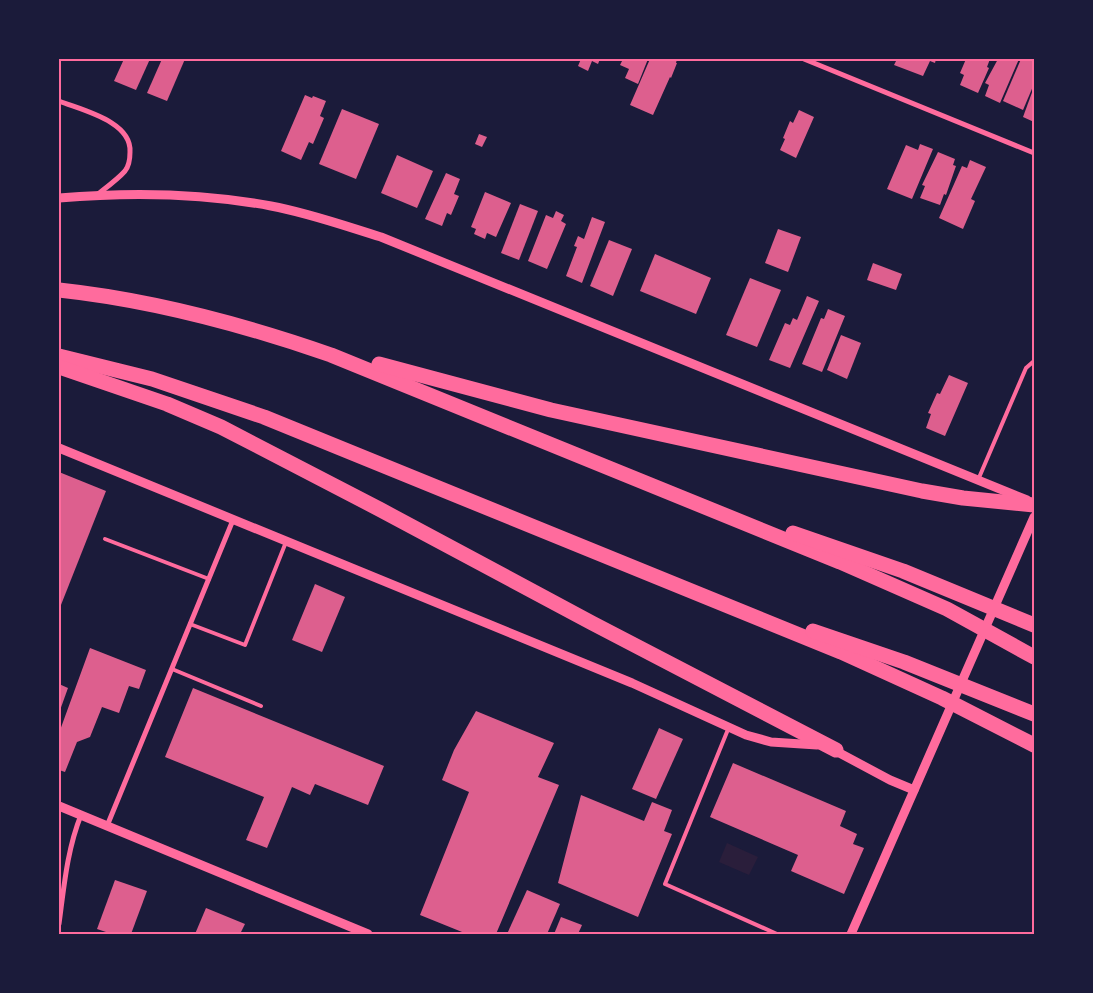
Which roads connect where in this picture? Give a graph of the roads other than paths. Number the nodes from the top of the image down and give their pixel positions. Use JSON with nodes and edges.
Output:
{"nodes":[{"id":1,"x":804,"y":59,"type":"edge"},
{"id":2,"x":59,"y":101,"type":"edge"},
{"id":3,"x":1034,"y":154,"type":"edge"},
{"id":4,"x":96,"y":196,"type":"junction"},
{"id":5,"x":59,"y":198,"type":"edge"},
{"id":6,"x":59,"y":290,"type":"edge"},
{"id":7,"x":293,"y":341,"type":"junction"},
{"id":8,"x":59,"y":356,"type":"edge"},
{"id":9,"x":1034,"y":361,"type":"edge"},
{"id":10,"x":59,"y":367,"type":"edge"},
{"id":11,"x":59,"y":448,"type":"edge"},
{"id":12,"x":622,"y":472,"type":"junction"},
{"id":13,"x":978,"y":480,"type":"junction"},
{"id":14,"x":1034,"y":504,"type":"edge"},
{"id":15,"x":1034,"y":517,"type":"edge"},
{"id":16,"x":233,"y":520,"type":"junction"},
{"id":17,"x":105,"y":539,"type":"dead end"},
{"id":18,"x":286,"y":542,"type":"junction"},
{"id":19,"x":209,"y":579,"type":"junction"},
{"id":20,"x":691,"y":590,"type":"junction"},
{"id":21,"x":190,"y":624,"type":"junction"},
{"id":22,"x":1034,"y":625,"type":"edge"},
{"id":23,"x":1034,"y":657,"type":"edge"},
{"id":24,"x":172,"y":669,"type":"junction"},
{"id":25,"x":261,"y":706,"type":"dead end"},
{"id":26,"x":1034,"y":714,"type":"edge"},
{"id":27,"x":728,"y":727,"type":"junction"},
{"id":28,"x":1034,"y":745,"type":"edge"},
{"id":29,"x":836,"y":750,"type":"junction"},
{"id":30,"x":914,"y":790,"type":"junction"},
{"id":31,"x":59,"y":806,"type":"edge"},
{"id":32,"x":81,"y":815,"type":"junction"},
{"id":33,"x":107,"y":826,"type":"junction"},
{"id":34,"x":59,"y":924,"type":"edge"},
{"id":35,"x":368,"y":934,"type":"edge"},
{"id":36,"x":777,"y":934,"type":"edge"},
{"id":37,"x":851,"y":934,"type":"edge"}],
"edges":[{"from":1,"to":3,"type":"street"},
{"from":2,"to":4,"type":"street"},
{"from":4,"to":5,"type":"street"},
{"from":4,"to":13,"type":"street"},
{"from":6,"to":7,"type":"highway"},
{"from":7,"to":12,"type":"highway"},
{"from":7,"to":14,"type":"highway"},
{"from":8,"to":20,"type":"highway"},
{"from":9,"to":13,"type":"lane"},
{"from":10,"to":29,"type":"highway"},
{"from":11,"to":16,"type":"street"},
{"from":12,"to":22,"type":"highway"},
{"from":12,"to":23,"type":"highway"},
{"from":13,"to":14,"type":"street"},
{"from":15,"to":30,"type":"street"},
{"from":16,"to":18,"type":"street"},
{"from":16,"to":19,"type":"street"},
{"from":17,"to":19,"type":"lane"},
{"from":18,"to":21,"type":"lane"},
{"from":18,"to":27,"type":"street"},
{"from":19,"to":21,"type":"street"},
{"from":20,"to":26,"type":"highway"},
{"from":20,"to":28,"type":"highway"},
{"from":21,"to":24,"type":"street"},
{"from":24,"to":25,"type":"lane"},
{"from":24,"to":33,"type":"street"},
{"from":27,"to":29,"type":"street"},
{"from":27,"to":36,"type":"lane"},
{"from":29,"to":30,"type":"street"},
{"from":30,"to":37,"type":"street"},
{"from":31,"to":32,"type":"street"},
{"from":32,"to":33,"type":"street"},
{"from":32,"to":34,"type":"street"},
{"from":33,"to":35,"type":"street"}]}
